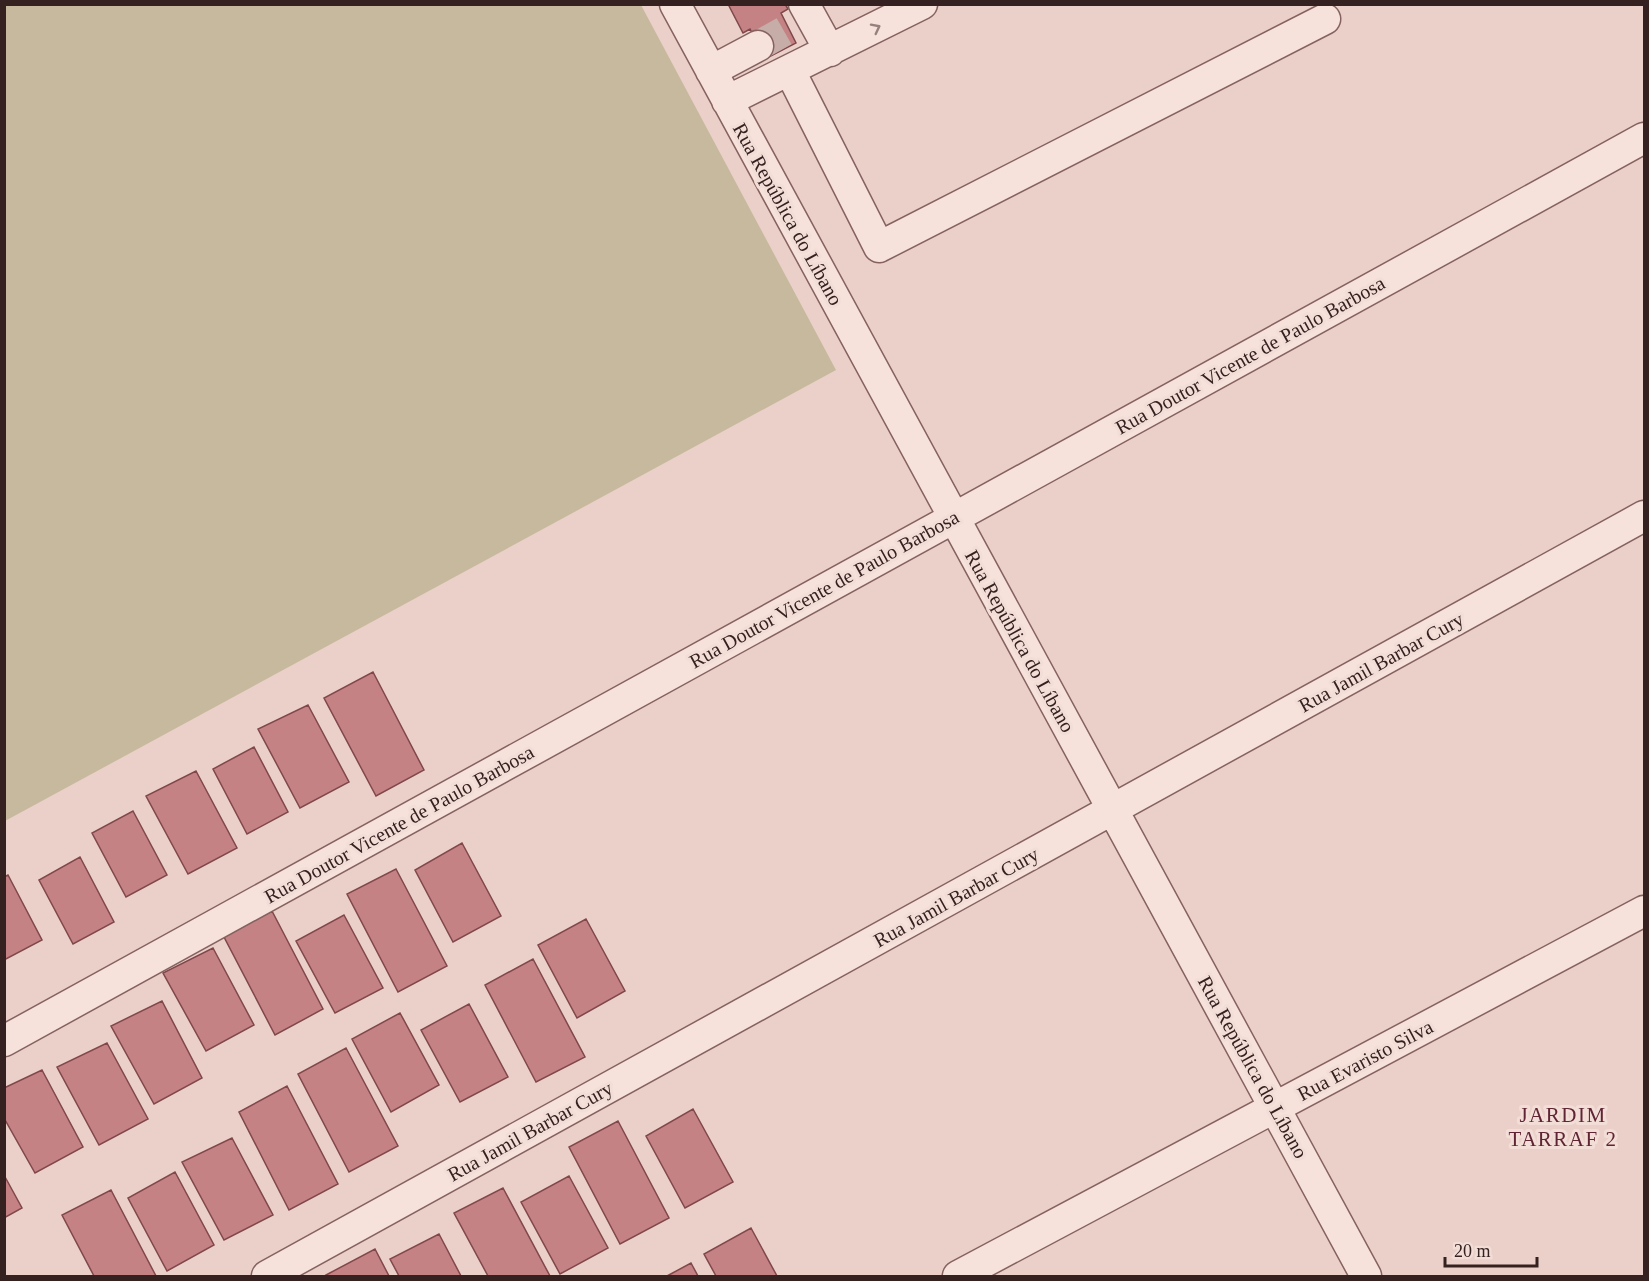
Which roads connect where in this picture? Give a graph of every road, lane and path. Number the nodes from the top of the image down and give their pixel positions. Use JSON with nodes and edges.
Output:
{"nodes":[{"id":1,"x":922,"y":4,"type":"edge"},
{"id":2,"x":687,"y":9,"type":"edge"},
{"id":3,"x":801,"y":16,"type":"edge"},
{"id":4,"x":1325,"y":19,"type":"dead end"},
{"id":5,"x":758,"y":46,"type":"tunnel mouth"},
{"id":6,"x":830,"y":51,"type":"junction"},
{"id":7,"x":711,"y":71,"type":"junction"},
{"id":8,"x":784,"y":74,"type":"junction"},
{"id":9,"x":727,"y":101,"type":"junction"},
{"id":10,"x":1644,"y":138,"type":"edge"},
{"id":11,"x":1644,"y":516,"type":"edge"},
{"id":12,"x":954,"y":518,"type":"junction"},
{"id":13,"x":1113,"y":810,"type":"junction"},
{"id":14,"x":1644,"y":911,"type":"edge"},
{"id":15,"x":4,"y":1041,"type":"edge"},
{"id":16,"x":1275,"y":1109,"type":"junction"},
{"id":17,"x":267,"y":1276,"type":"edge"},
{"id":18,"x":958,"y":1276,"type":"edge"},
{"id":19,"x":1366,"y":1276,"type":"edge"}],
"edges":[{"from":6,"to":1,"type":"street","one_way":true},
{"from":2,"to":7,"type":"street","name":"Rua República do Líbano"},
{"from":3,"to":6,"type":"street"},
{"from":4,"to":8,"type":"street"},
{"from":5,"to":7,"type":"street"},
{"from":6,"to":8,"type":"street"},
{"from":7,"to":9,"type":"street","name":"Rua República do Líbano"},
{"from":8,"to":9,"type":"street"},
{"from":9,"to":12,"type":"street","name":"Rua República do Líbano"},
{"from":10,"to":12,"type":"street","name":"Rua Doutor Vicente de Paulo Barbosa"},
{"from":11,"to":13,"type":"street","name":"Rua Jamil Barbar Cury"},
{"from":12,"to":13,"type":"street","name":"Rua República do Líbano"},
{"from":12,"to":15,"type":"street","name":"Rua Doutor Vicente de Paulo Barbosa"},
{"from":13,"to":16,"type":"street","name":"Rua República do Líbano"},
{"from":13,"to":17,"type":"street","name":"Rua Jamil Barbar Cury"},
{"from":14,"to":16,"type":"street","name":"Rua Evaristo Silva"},
{"from":16,"to":18,"type":"street","name":"Rua Evaristo Silva"},
{"from":16,"to":19,"type":"street","name":"Rua República do Líbano"}]}
